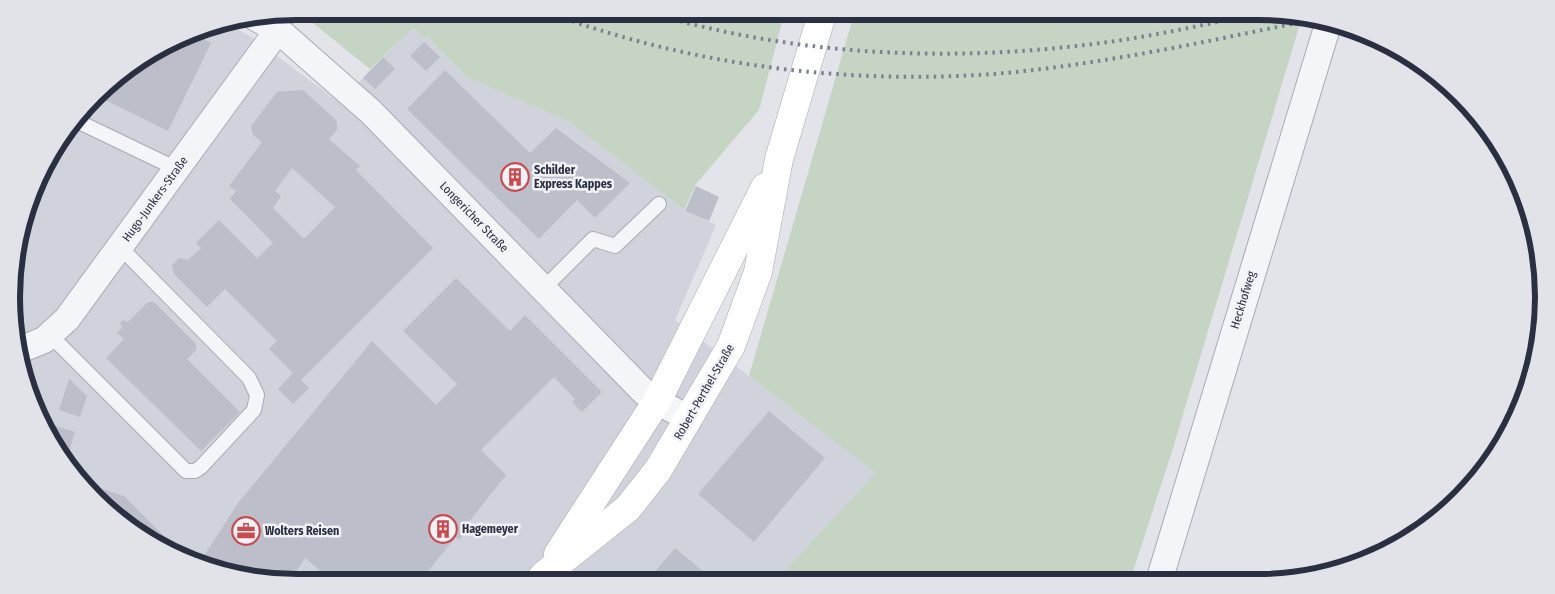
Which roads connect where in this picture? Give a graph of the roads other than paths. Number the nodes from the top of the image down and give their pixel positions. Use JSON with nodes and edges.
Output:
{"nodes":[{"id":1,"x":820,"y":20,"type":"edge"},
{"id":2,"x":267,"y":24,"type":"edge"},
{"id":3,"x":1327,"y":28,"type":"edge"},
{"id":4,"x":81,"y":123,"type":"edge"},
{"id":5,"x":779,"y":159,"type":"junction"},
{"id":6,"x":177,"y":169,"type":"junction"},
{"id":7,"x":660,"y":204,"type":"dead end"},
{"id":8,"x":120,"y":246,"type":"junction"},
{"id":9,"x":544,"y":289,"type":"junction"},
{"id":10,"x":50,"y":335,"type":"junction"},
{"id":11,"x":24,"y":348,"type":"edge"},
{"id":12,"x":657,"y":401,"type":"junction"},
{"id":13,"x":689,"y":419,"type":"junction"},
{"id":14,"x":544,"y":574,"type":"edge"},
{"id":15,"x":547,"y":574,"type":"edge"},
{"id":16,"x":1161,"y":574,"type":"edge"}],
"edges":[{"from":1,"to":5,"type":"street","name":"Robert-Perthel-Straße"},
{"from":2,"to":6,"type":"street","name":"Hugo-Junkers-Straße"},
{"from":2,"to":9,"type":"street","name":"Longericher Straße"},
{"from":3,"to":16,"type":"street","name":"Heckhofweg"},
{"from":4,"to":6,"type":"lane"},
{"from":5,"to":12,"type":"street","name":"Robert-Perthel-Straße"},
{"from":5,"to":13,"type":"street","name":"Robert-Perthel-Straße"},
{"from":6,"to":8,"type":"street","name":"Hugo-Junkers-Straße"},
{"from":7,"to":9,"type":"lane"},
{"from":8,"to":10,"type":"street","name":"Hugo-Junkers-Straße"},
{"from":8,"to":10,"type":"lane"},
{"from":9,"to":12,"type":"street","name":"Longericher Straße"},
{"from":10,"to":11,"type":"street","name":"Hugo-Junkers-Straße"},
{"from":12,"to":13,"type":"street","name":"Longericher Straße"},
{"from":12,"to":14,"type":"street","name":"Robert-Perthel-Straße"},
{"from":13,"to":15,"type":"street","name":"Robert-Perthel-Straße"}]}
